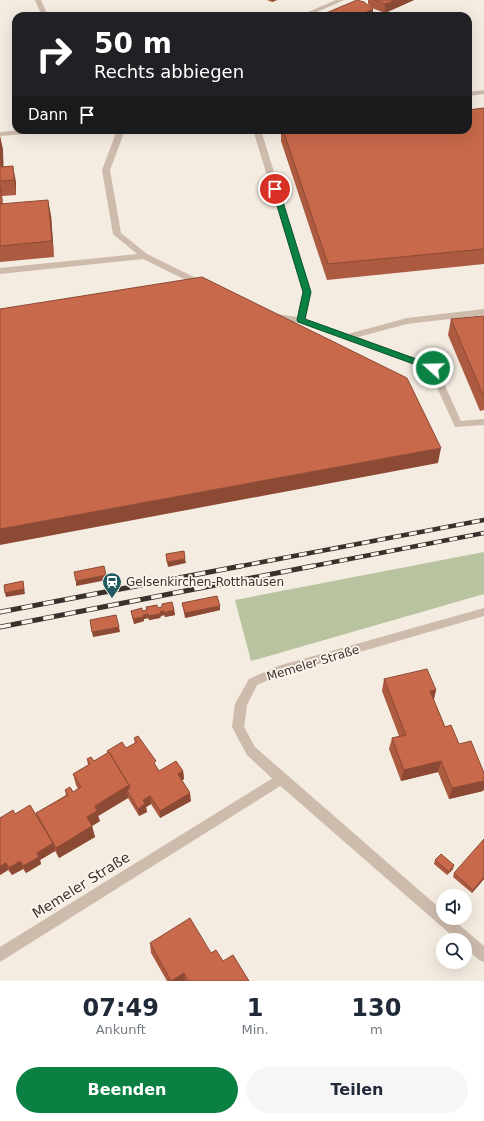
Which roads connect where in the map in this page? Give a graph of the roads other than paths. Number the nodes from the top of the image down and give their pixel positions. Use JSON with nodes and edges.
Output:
{"nodes":[{"id":1,"x":38,"y":0,"type":"edge"},
{"id":2,"x":341,"y":0,"type":"edge"},
{"id":3,"x":43,"y":12,"type":"edge"},
{"id":4,"x":312,"y":12,"type":"edge"},
{"id":5,"x":484,"y":92,"type":"edge"},
{"id":6,"x":472,"y":94,"type":"edge"},
{"id":7,"x":12,"y":133,"type":"edge"},
{"id":8,"x":0,"y":134,"type":"edge"},
{"id":9,"x":120,"y":134,"type":"edge"},
{"id":10,"x":258,"y":134,"type":"edge"},
{"id":11,"x":144,"y":256,"type":"junction"},
{"id":12,"x":0,"y":271,"type":"edge"},
{"id":13,"x":208,"y":287,"type":"edge"},
{"id":14,"x":258,"y":311,"type":"edge"},
{"id":15,"x":484,"y":312,"type":"edge"},
{"id":16,"x":301,"y":320,"type":"junction"},
{"id":17,"x":348,"y":337,"type":"junction"},
{"id":18,"x":484,"y":422,"type":"edge"},
{"id":19,"x":484,"y":612,"type":"edge"},
{"id":20,"x":281,"y":779,"type":"junction"},
{"id":21,"x":0,"y":955,"type":"edge"},
{"id":22,"x":484,"y":955,"type":"edge"}],
"edges":[{"from":1,"to":3,"type":"street"},
{"from":2,"to":4,"type":"street"},
{"from":5,"to":6,"type":"street"},
{"from":7,"to":8,"type":"street"},
{"from":9,"to":11,"type":"street"},
{"from":10,"to":16,"type":"street"},
{"from":11,"to":12,"type":"street"},
{"from":11,"to":13,"type":"street"},
{"from":14,"to":16,"type":"street"},
{"from":15,"to":17,"type":"street"},
{"from":16,"to":17,"type":"street"},
{"from":17,"to":18,"type":"street"},
{"from":19,"to":20,"type":"street","name":"Memeler Straße"},
{"from":20,"to":21,"type":"street","name":"Memeler Straße"},
{"from":20,"to":22,"type":"street","name":"Memeler Straße"}]}
